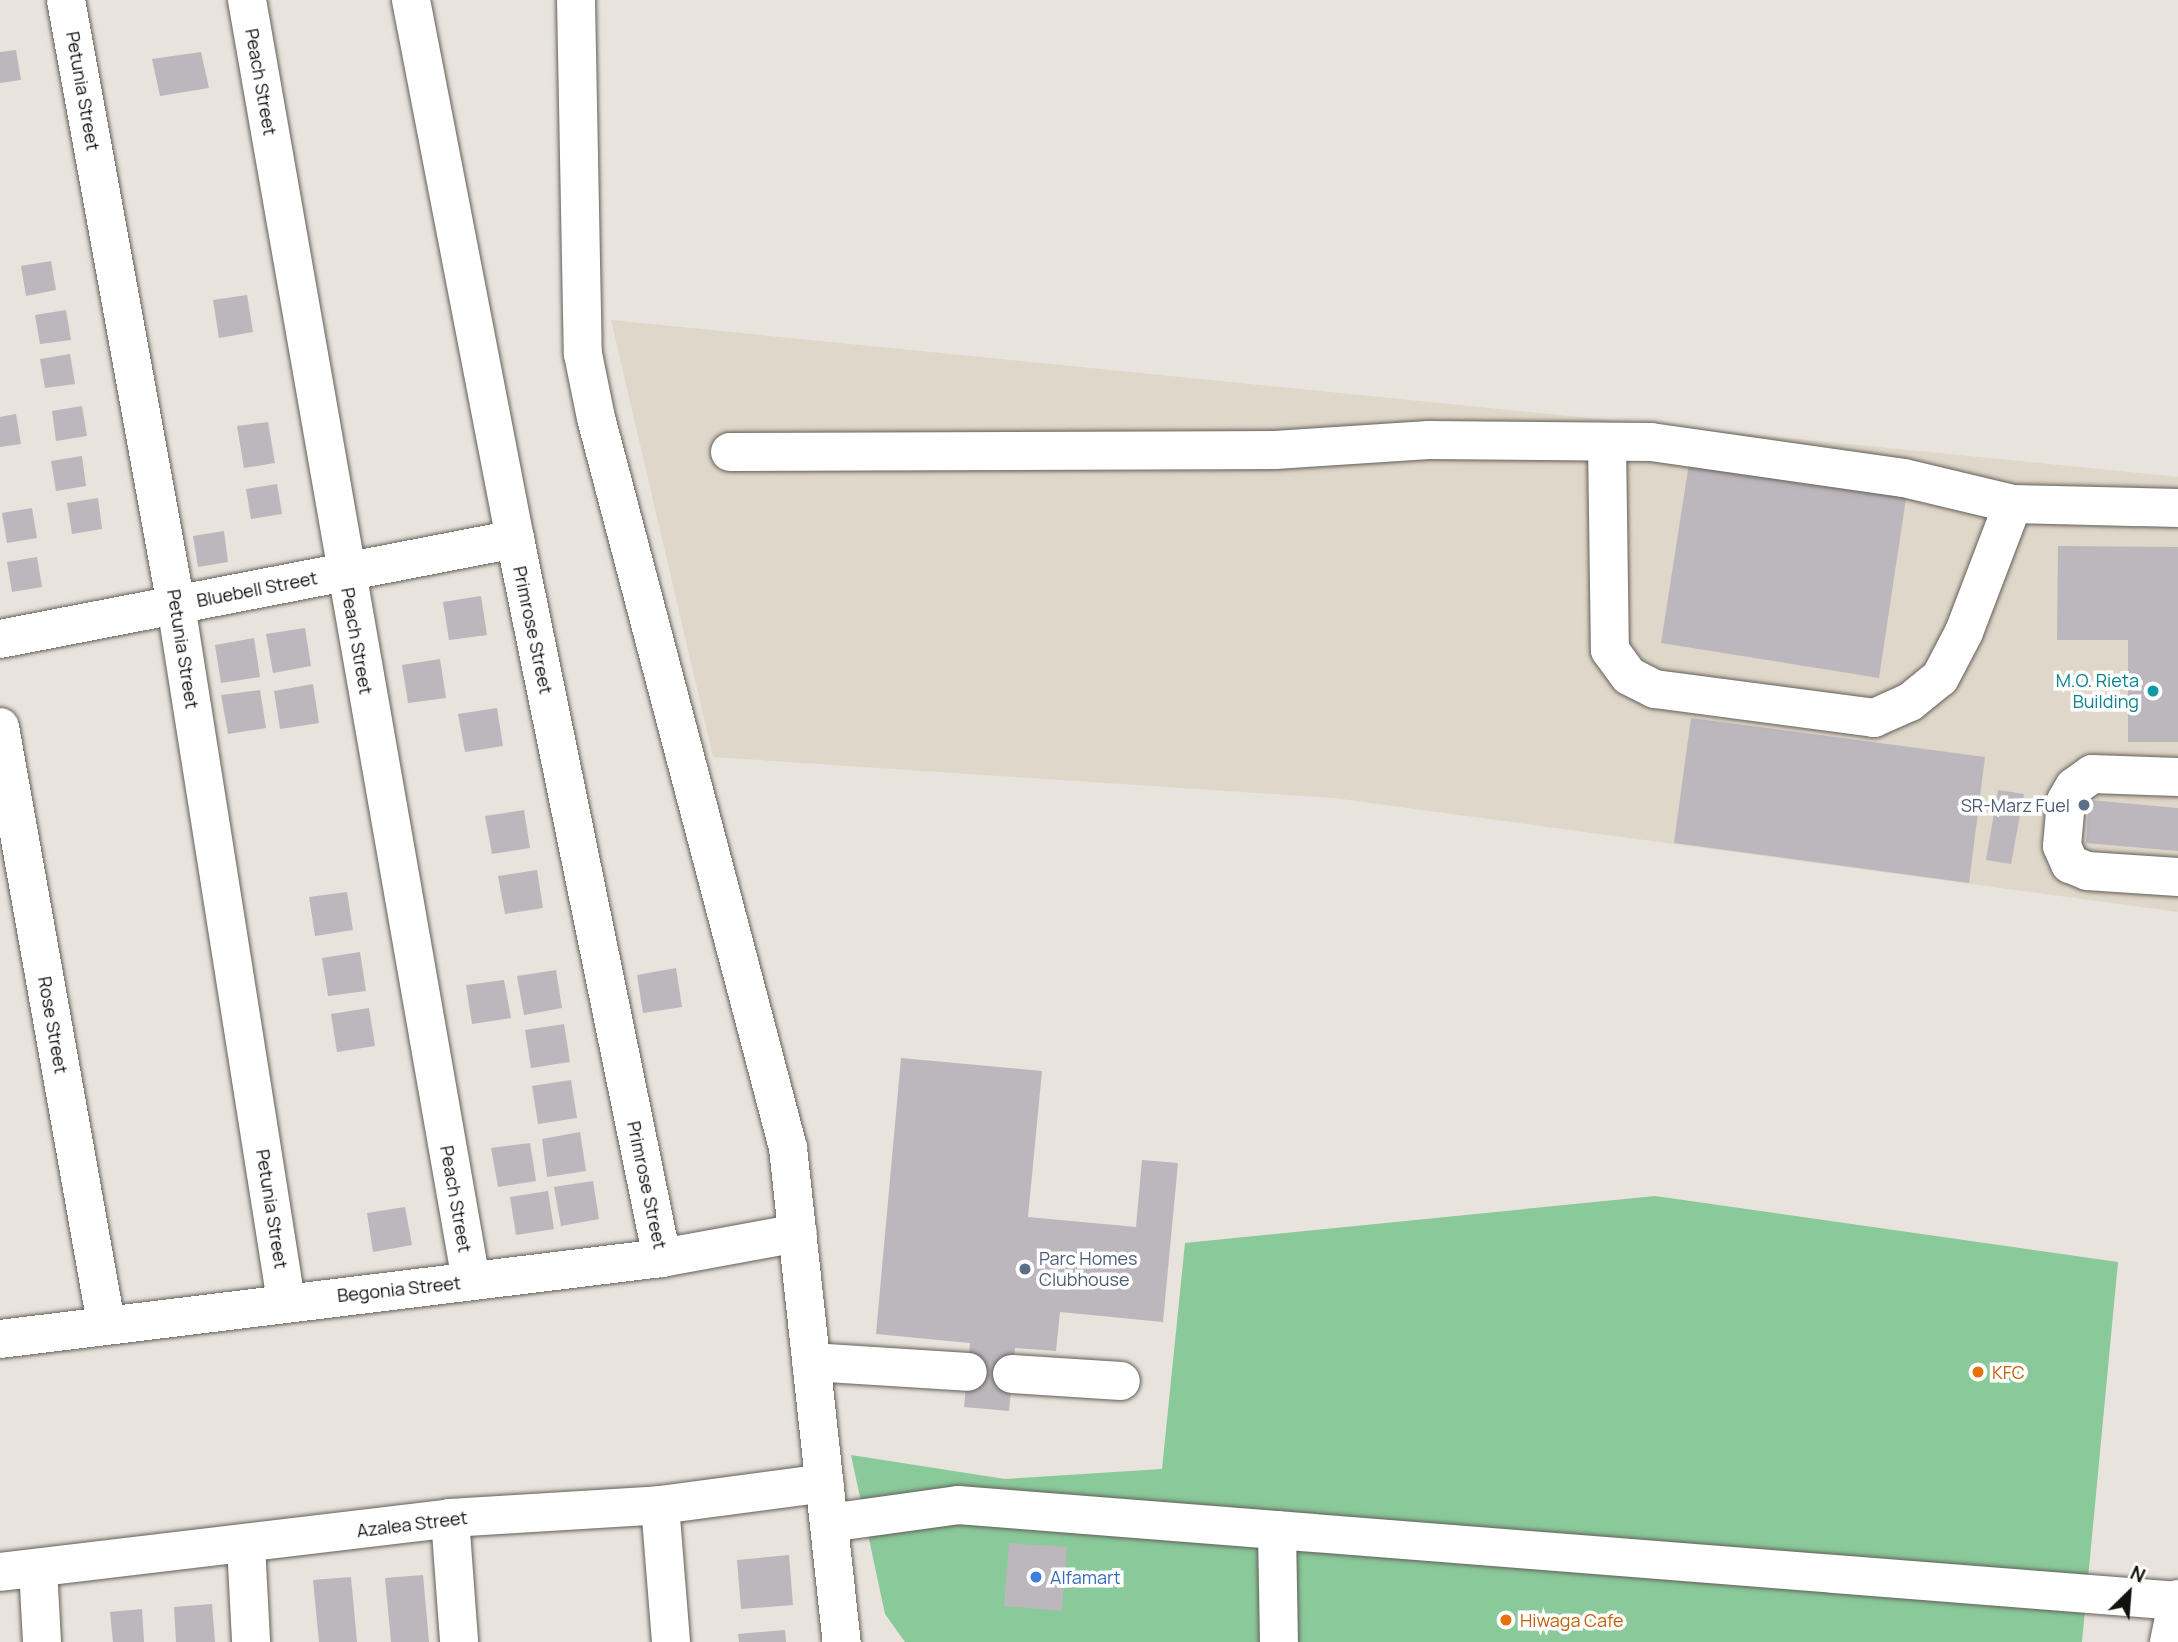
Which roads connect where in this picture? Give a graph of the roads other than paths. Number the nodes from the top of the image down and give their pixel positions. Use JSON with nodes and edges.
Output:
{"nodes":[{"id":1,"x":66,"y":0,"type":"edge"},
{"id":2,"x":247,"y":0,"type":"edge"},
{"id":3,"x":411,"y":0,"type":"edge"},
{"id":4,"x":576,"y":0,"type":"edge"},
{"id":5,"x":1607,"y":443,"type":"junction"},
{"id":6,"x":730,"y":452,"type":"dead end"},
{"id":7,"x":2013,"y":504,"type":"junction"},
{"id":8,"x":2178,"y":508,"type":"edge"},
{"id":9,"x":514,"y":539,"type":"junction"},
{"id":10,"x":345,"y":572,"type":"junction"},
{"id":11,"x":176,"y":605,"type":"junction"},
{"id":12,"x":0,"y":639,"type":"edge"},
{"id":13,"x":0,"y":727,"type":"edge"},
{"id":14,"x":2178,"y":777,"type":"edge"},
{"id":15,"x":2178,"y":877,"type":"edge"},
{"id":16,"x":798,"y":1233,"type":"junction"},
{"id":17,"x":662,"y":1258,"type":"junction"},
{"id":18,"x":471,"y":1281,"type":"junction"},
{"id":19,"x":286,"y":1301,"type":"junction"},
{"id":20,"x":106,"y":1323,"type":"junction"},
{"id":21,"x":0,"y":1339,"type":"edge"},
{"id":22,"x":811,"y":1362,"type":"junction"},
{"id":23,"x":968,"y":1372,"type":"dead end"},
{"id":24,"x":1012,"y":1374,"type":"dead end"},
{"id":25,"x":1121,"y":1381,"type":"dead end"},
{"id":26,"x":825,"y":1483,"type":"junction"},
{"id":27,"x":660,"y":1505,"type":"junction"},
{"id":28,"x":450,"y":1518,"type":"junction"},
{"id":29,"x":829,"y":1523,"type":"junction"},
{"id":30,"x":1277,"y":1530,"type":"junction"},
{"id":31,"x":246,"y":1545,"type":"junction"},
{"id":32,"x":38,"y":1567,"type":"junction"},
{"id":33,"x":0,"y":1572,"type":"edge"},
{"id":34,"x":2178,"y":1600,"type":"edge"},
{"id":35,"x":42,"y":1642,"type":"edge"},
{"id":36,"x":251,"y":1642,"type":"edge"},
{"id":37,"x":459,"y":1642,"type":"edge"},
{"id":38,"x":671,"y":1642,"type":"edge"},
{"id":39,"x":842,"y":1642,"type":"edge"},
{"id":40,"x":1279,"y":1642,"type":"edge"},
{"id":41,"x":2169,"y":1642,"type":"edge"}],
"edges":[{"from":1,"to":11,"type":"street","name":"Petunia Street"},
{"from":2,"to":10,"type":"street","name":"Peach Street"},
{"from":3,"to":9,"type":"street","name":"Primrose Street"},
{"from":4,"to":16,"type":"street"},
{"from":5,"to":6,"type":"street"},
{"from":5,"to":7,"type":"street"},
{"from":5,"to":7,"type":"street"},
{"from":7,"to":8,"type":"street"},
{"from":9,"to":10,"type":"street","name":"Bluebell Street"},
{"from":9,"to":17,"type":"street","name":"Primrose Street"},
{"from":10,"to":11,"type":"street","name":"Bluebell Street"},
{"from":10,"to":18,"type":"street","name":"Peach Street"},
{"from":11,"to":12,"type":"street","name":"Bluebell Street"},
{"from":11,"to":19,"type":"street","name":"Petunia Street"},
{"from":13,"to":20,"type":"street","name":"Rose Street"},
{"from":14,"to":15,"type":"street"},
{"from":16,"to":17,"type":"street","name":"Begonia Street"},
{"from":16,"to":22,"type":"street"},
{"from":17,"to":18,"type":"street","name":"Begonia Street"},
{"from":18,"to":19,"type":"street","name":"Begonia Street"},
{"from":19,"to":20,"type":"street","name":"Begonia Street"},
{"from":20,"to":21,"type":"street","name":"Begonia Street"},
{"from":22,"to":23,"type":"street"},
{"from":22,"to":26,"type":"street"},
{"from":24,"to":25,"type":"street"},
{"from":26,"to":27,"type":"street","name":"Azalea Street"},
{"from":26,"to":29,"type":"street"},
{"from":27,"to":28,"type":"street","name":"Azalea Street"},
{"from":27,"to":38,"type":"street"},
{"from":28,"to":31,"type":"street","name":"Azalea Street"},
{"from":28,"to":37,"type":"street"},
{"from":29,"to":30,"type":"street"},
{"from":29,"to":39,"type":"street"},
{"from":30,"to":34,"type":"street"},
{"from":30,"to":40,"type":"street"},
{"from":31,"to":32,"type":"street","name":"Azalea Street"},
{"from":31,"to":36,"type":"street"},
{"from":32,"to":33,"type":"street","name":"Azalea Street"},
{"from":32,"to":35,"type":"street"},
{"from":34,"to":41,"type":"street"}]}
